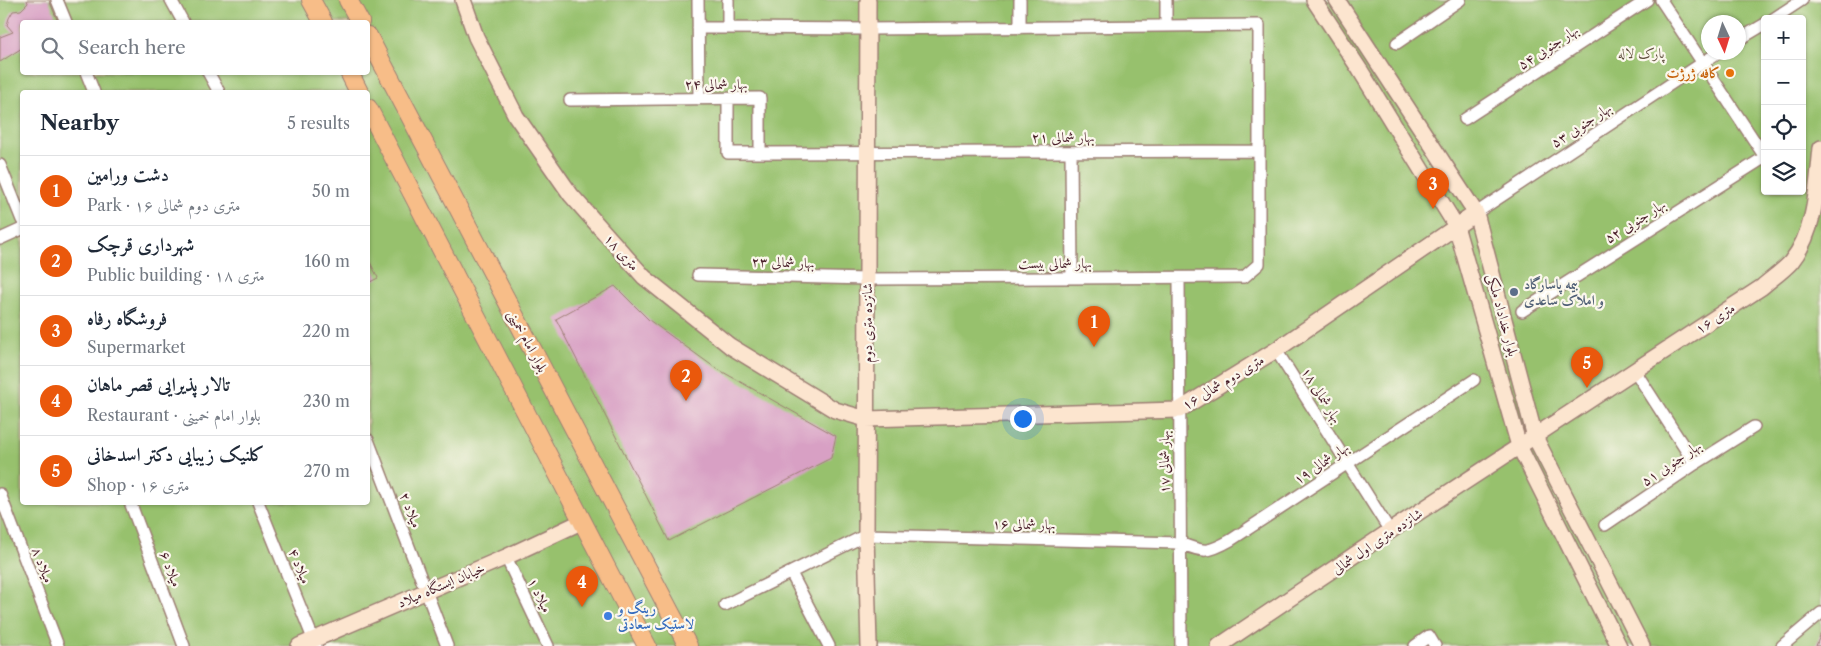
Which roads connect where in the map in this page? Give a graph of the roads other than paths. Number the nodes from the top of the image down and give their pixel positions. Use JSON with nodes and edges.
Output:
{"nodes":[{"id":1,"x":57,"y":0,"type":"edge"},
{"id":2,"x":171,"y":0,"type":"edge"},
{"id":3,"x":311,"y":0,"type":"edge"},
{"id":4,"x":348,"y":0,"type":"edge"},
{"id":5,"x":463,"y":0,"type":"edge"},
{"id":6,"x":698,"y":0,"type":"edge"},
{"id":7,"x":728,"y":0,"type":"edge"},
{"id":8,"x":868,"y":0,"type":"edge"},
{"id":9,"x":1020,"y":0,"type":"edge"},
{"id":10,"x":1166,"y":0,"type":"edge"},
{"id":11,"x":1314,"y":0,"type":"edge"},
{"id":12,"x":1337,"y":0,"type":"edge"},
{"id":13,"x":1460,"y":0,"type":"edge"},
{"id":14,"x":1647,"y":0,"type":"edge"},
{"id":15,"x":1661,"y":0,"type":"edge"},
{"id":16,"x":1802,"y":0,"type":"edge"},
{"id":17,"x":1779,"y":15,"type":"edge"},
{"id":18,"x":65,"y":20,"type":"edge"},
{"id":19,"x":182,"y":20,"type":"edge"},
{"id":20,"x":322,"y":20,"type":"edge"},
{"id":21,"x":359,"y":20,"type":"edge"},
{"id":22,"x":1166,"y":26,"type":"junction"},
{"id":23,"x":1761,"y":26,"type":"edge"},
{"id":24,"x":698,"y":28,"type":"junction"},
{"id":25,"x":728,"y":28,"type":"junction"},
{"id":26,"x":1020,"y":28,"type":"junction"},
{"id":27,"x":868,"y":29,"type":"junction"},
{"id":28,"x":1746,"y":35,"type":"edge"},
{"id":29,"x":370,"y":40,"type":"edge"},
{"id":30,"x":1397,"y":43,"type":"dead end"},
{"id":31,"x":1707,"y":60,"type":"edge"},
{"id":32,"x":1703,"y":63,"type":"junction"},
{"id":33,"x":87,"y":75,"type":"edge"},
{"id":34,"x":210,"y":75,"type":"edge"},
{"id":35,"x":350,"y":75,"type":"edge"},
{"id":36,"x":93,"y":90,"type":"edge"},
{"id":37,"x":218,"y":90,"type":"edge"},
{"id":38,"x":358,"y":90,"type":"edge"},
{"id":39,"x":728,"y":98,"type":"junction"},
{"id":40,"x":699,"y":99,"type":"junction"},
{"id":41,"x":570,"y":100,"type":"dead end"},
{"id":42,"x":370,"y":112,"type":"edge"},
{"id":43,"x":1465,"y":119,"type":"dead end"},
{"id":44,"x":1821,"y":148,"type":"edge"},
{"id":45,"x":1259,"y":151,"type":"junction"},
{"id":46,"x":1761,"y":151,"type":"edge"},
{"id":47,"x":1071,"y":152,"type":"junction"},
{"id":48,"x":760,"y":153,"type":"junction"},
{"id":49,"x":868,"y":153,"type":"junction"},
{"id":50,"x":1761,"y":160,"type":"edge"},
{"id":51,"x":0,"y":166,"type":"edge"},
{"id":52,"x":1476,"y":213,"type":"junction"},
{"id":53,"x":20,"y":215,"type":"edge"},
{"id":54,"x":1456,"y":226,"type":"junction"},
{"id":55,"x":20,"y":230,"type":"edge"},
{"id":56,"x":0,"y":239,"type":"edge"},
{"id":57,"x":698,"y":275,"type":"dead end"},
{"id":58,"x":1072,"y":278,"type":"junction"},
{"id":59,"x":1179,"y":278,"type":"junction"},
{"id":60,"x":867,"y":279,"type":"junction"},
{"id":61,"x":1522,"y":311,"type":"dead end"},
{"id":62,"x":1276,"y":350,"type":"junction"},
{"id":63,"x":1635,"y":370,"type":"junction"},
{"id":64,"x":1474,"y":380,"type":"dead end"},
{"id":65,"x":1179,"y":410,"type":"junction"},
{"id":66,"x":866,"y":419,"type":"junction"},
{"id":67,"x":1754,"y":426,"type":"dead end"},
{"id":68,"x":1536,"y":437,"type":"junction"},
{"id":69,"x":370,"y":445,"type":"edge"},
{"id":70,"x":1520,"y":446,"type":"junction"},
{"id":71,"x":1347,"y":463,"type":"junction"},
{"id":72,"x":1695,"y":464,"type":"junction"},
{"id":73,"x":0,"y":494,"type":"edge"},
{"id":74,"x":131,"y":505,"type":"edge"},
{"id":75,"x":259,"y":505,"type":"edge"},
{"id":76,"x":583,"y":521,"type":"junction"},
{"id":77,"x":1605,"y":525,"type":"dead end"},
{"id":78,"x":1390,"y":531,"type":"junction"},
{"id":79,"x":866,"y":535,"type":"junction"},
{"id":80,"x":1180,"y":543,"type":"junction"},
{"id":81,"x":506,"y":557,"type":"junction"},
{"id":82,"x":790,"y":573,"type":"junction"},
{"id":83,"x":426,"y":591,"type":"junction"},
{"id":84,"x":725,"y":605,"type":"dead end"},
{"id":85,"x":1821,"y":613,"type":"edge"},
{"id":86,"x":1432,"y":641,"type":"edge"},
{"id":87,"x":315,"y":643,"type":"edge"},
{"id":88,"x":58,"y":646,"type":"edge"},
{"id":89,"x":184,"y":646,"type":"edge"},
{"id":90,"x":299,"y":646,"type":"edge"},
{"id":91,"x":447,"y":646,"type":"edge"},
{"id":92,"x":548,"y":646,"type":"edge"},
{"id":93,"x":647,"y":646,"type":"edge"},
{"id":94,"x":688,"y":646,"type":"edge"},
{"id":95,"x":829,"y":646,"type":"edge"},
{"id":96,"x":869,"y":646,"type":"edge"},
{"id":97,"x":1180,"y":646,"type":"edge"},
{"id":98,"x":1219,"y":646,"type":"edge"},
{"id":99,"x":1415,"y":646,"type":"edge"},
{"id":100,"x":1619,"y":646,"type":"edge"},
{"id":101,"x":1642,"y":646,"type":"edge"},
{"id":102,"x":1782,"y":646,"type":"edge"}],
"edges":[{"from":1,"to":18,"type":"street"},
{"from":2,"to":19,"type":"street"},
{"from":3,"to":20,"type":"main road"},
{"from":4,"to":21,"type":"main road"},
{"from":5,"to":66,"type":"street","name":"۱۸ متری"},
{"from":6,"to":24,"type":"street"},
{"from":7,"to":25,"type":"street"},
{"from":8,"to":27,"type":"street","name":"شانزده متری دوم"},
{"from":9,"to":26,"type":"street"},
{"from":10,"to":22,"type":"street"},
{"from":11,"to":54,"type":"street","name":"بلوار خداداد ملکی"},
{"from":12,"to":52,"type":"street","name":"بلوار خداداد ملکی"},
{"from":13,"to":30,"type":"street"},
{"from":14,"to":43,"type":"street","name":"بهار جنوبی ۵۴"},
{"from":15,"to":32,"type":"street"},
{"from":16,"to":17,"type":"street"},
{"from":22,"to":26,"type":"street"},
{"from":22,"to":45,"type":"street"},
{"from":23,"to":28,"type":"street"},
{"from":24,"to":25,"type":"street"},
{"from":24,"to":40,"type":"street"},
{"from":25,"to":27,"type":"street"},
{"from":26,"to":27,"type":"street"},
{"from":27,"to":49,"type":"street","name":"شانزده متری دوم"},
{"from":29,"to":94,"type":"main road","name":"بلوار امام خمینی"},
{"from":31,"to":32,"type":"street","name":"بهار جنوبی ۵۳"},
{"from":32,"to":46,"type":"street"},
{"from":32,"to":52,"type":"street","name":"بهار جنوبی ۵۳"},
{"from":33,"to":36,"type":"street"},
{"from":34,"to":37,"type":"street"},
{"from":35,"to":38,"type":"main road"},
{"from":39,"to":40,"type":"street","name":"بهار شمالی ۲۴"},
{"from":39,"to":48,"type":"street","name":"بهار شمالی ۲۴"},
{"from":39,"to":48,"type":"street"},
{"from":40,"to":41,"type":"street","name":"بهار شمالی ۲۴"},
{"from":42,"to":76,"type":"main road"},
{"from":44,"to":63,"type":"street","name":"۱۶ متری"},
{"from":45,"to":47,"type":"street","name":"بهار شمالی ۲۱"},
{"from":45,"to":59,"type":"street","name":"بهار شمالی بیست"},
{"from":47,"to":49,"type":"street","name":"بهار شمالی ۲۱"},
{"from":47,"to":58,"type":"street"},
{"from":48,"to":49,"type":"street"},
{"from":49,"to":60,"type":"street","name":"شانزده متری دوم"},
{"from":50,"to":61,"type":"street","name":"بهار جنوبی ۵۲"},
{"from":51,"to":53,"type":"street"},
{"from":52,"to":54,"type":"street","name":"۱۶ متری دوم شمالی"},
{"from":52,"to":68,"type":"street","name":"بلوار خداداد ملکی"},
{"from":54,"to":62,"type":"street","name":"۱۶ متری دوم شمالی"},
{"from":54,"to":70,"type":"street","name":"بلوار خداداد ملکی"},
{"from":55,"to":56,"type":"street"},
{"from":57,"to":60,"type":"street","name":"بهار شمالی ۲۳"},
{"from":58,"to":59,"type":"street","name":"بهار شمالی بیست"},
{"from":58,"to":60,"type":"street","name":"بهار شمالی بیست"},
{"from":59,"to":65,"type":"street","name":"بهار شمالی ۱۷"},
{"from":60,"to":66,"type":"street","name":"شانزده متری دوم"},
{"from":62,"to":65,"type":"street","name":"۱۶ متری دوم شمالی"},
{"from":62,"to":71,"type":"street","name":"بهار شمالی ۱۸"},
{"from":63,"to":68,"type":"street","name":"۱۶ متری"},
{"from":63,"to":72,"type":"street"},
{"from":64,"to":71,"type":"street","name":"بهار شمالی ۱۹"},
{"from":65,"to":66,"type":"street","name":"۱۶ متری دوم شمالی"},
{"from":65,"to":80,"type":"street","name":"بهار شمالی ۱۷"},
{"from":66,"to":79,"type":"street","name":"شانزده متری دوم"},
{"from":67,"to":72,"type":"street","name":"بهار جنوبی ۵۱"},
{"from":68,"to":70,"type":"street","name":"شانزده متری اول شمالی"},
{"from":68,"to":101,"type":"street","name":"بلوار خداداد ملکی"},
{"from":69,"to":83,"type":"street","name":"میلاد ۲"},
{"from":70,"to":78,"type":"street","name":"شانزده متری اول شمالی"},
{"from":70,"to":100,"type":"street","name":"بلوار خداداد ملکی"},
{"from":71,"to":78,"type":"street","name":"بهار شمالی ۱۸"},
{"from":71,"to":80,"type":"street","name":"بهار شمالی ۱۹"},
{"from":72,"to":77,"type":"street","name":"بهار جنوبی ۵۱"},
{"from":73,"to":88,"type":"street","name":"میلاد ۸"},
{"from":74,"to":89,"type":"street","name":"میلاد ۶"},
{"from":75,"to":87,"type":"street","name":"میلاد ۴"},
{"from":76,"to":81,"type":"street","name":"خیابان ایستگاه میلاد"},
{"from":76,"to":93,"type":"main road"},
{"from":78,"to":98,"type":"street","name":"شانزده متری اول شمالی"},
{"from":79,"to":80,"type":"street","name":"بهار شمالی ۱۶"},
{"from":79,"to":82,"type":"street"},
{"from":79,"to":96,"type":"street","name":"شانزده متری دوم"},
{"from":80,"to":97,"type":"street","name":"بهار شمالی ۱۷"},
{"from":81,"to":83,"type":"street","name":"خیابان ایستگاه میلاد"},
{"from":81,"to":92,"type":"street","name":"میلاد ۱"},
{"from":82,"to":84,"type":"street"},
{"from":82,"to":95,"type":"street"},
{"from":83,"to":87,"type":"street","name":"خیابان ایستگاه میلاد"},
{"from":83,"to":91,"type":"street","name":"میلاد ۲"},
{"from":85,"to":102,"type":"street"},
{"from":86,"to":99,"type":"street"},
{"from":87,"to":90,"type":"street","name":"خیابان ایستگاه میلاد"}]}
